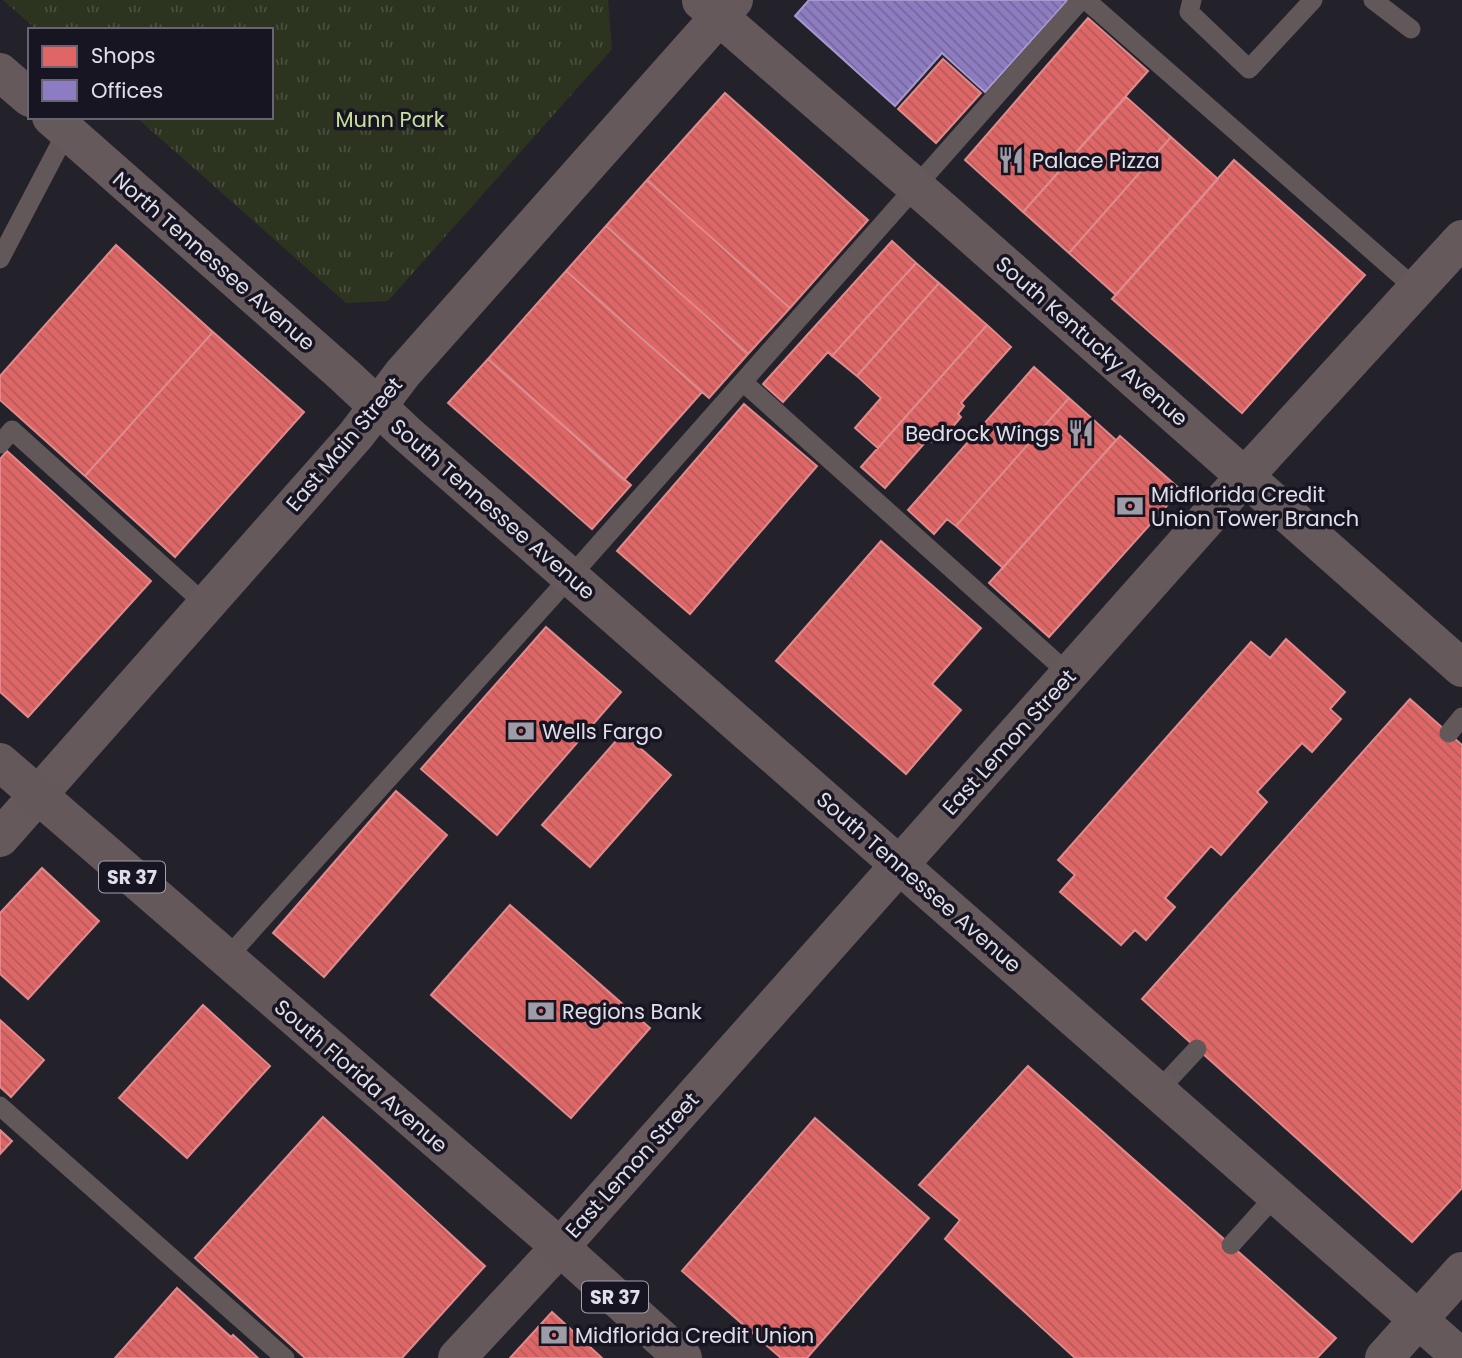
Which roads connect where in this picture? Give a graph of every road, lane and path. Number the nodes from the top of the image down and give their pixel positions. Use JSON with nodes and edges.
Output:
{"nodes":[{"id":1,"x":1081,"y":0,"type":"edge"},
{"id":2,"x":1086,"y":0,"type":"edge"},
{"id":3,"x":1192,"y":0,"type":"edge"},
{"id":4,"x":1313,"y":0,"type":"edge"},
{"id":5,"x":1373,"y":0,"type":"edge"},
{"id":6,"x":718,"y":6,"type":"edge"},
{"id":7,"x":1411,"y":29,"type":"dead end"},
{"id":8,"x":0,"y":72,"type":"edge"},
{"id":9,"x":28,"y":96,"type":"edge"},
{"id":10,"x":59,"y":124,"type":"edge"},
{"id":11,"x":915,"y":187,"type":"junction"},
{"id":12,"x":1462,"y":239,"type":"edge"},
{"id":13,"x":0,"y":259,"type":"edge"},
{"id":14,"x":1416,"y":289,"type":"junction"},
{"id":15,"x":743,"y":382,"type":"junction"},
{"id":16,"x":376,"y":407,"type":"junction"},
{"id":17,"x":0,"y":444,"type":"edge"},
{"id":18,"x":1245,"y":476,"type":"junction"},
{"id":19,"x":570,"y":577,"type":"junction"},
{"id":20,"x":206,"y":606,"type":"junction"},
{"id":21,"x":1462,"y":668,"type":"edge"},
{"id":22,"x":1069,"y":674,"type":"junction"},
{"id":23,"x":1462,"y":718,"type":"edge"},
{"id":24,"x":1449,"y":733,"type":"dead end"},
{"id":25,"x":0,"y":762,"type":"edge"},
{"id":26,"x":39,"y":795,"type":"junction"},
{"id":27,"x":0,"y":838,"type":"edge"},
{"id":28,"x":900,"y":865,"type":"junction"},
{"id":29,"x":226,"y":959,"type":"junction"},
{"id":30,"x":1197,"y":1049,"type":"dead end"},
{"id":31,"x":1157,"y":1092,"type":"junction"},
{"id":32,"x":0,"y":1106,"type":"edge"},
{"id":33,"x":1276,"y":1195,"type":"junction"},
{"id":34,"x":1231,"y":1245,"type":"dead end"},
{"id":35,"x":560,"y":1247,"type":"junction"},
{"id":36,"x":1462,"y":1271,"type":"edge"},
{"id":37,"x":1419,"y":1320,"type":"junction"},
{"id":38,"x":671,"y":1354,"type":"edge"},
{"id":39,"x":285,"y":1358,"type":"edge"},
{"id":40,"x":457,"y":1358,"type":"edge"},
{"id":41,"x":1384,"y":1358,"type":"edge"},
{"id":42,"x":1462,"y":1358,"type":"edge"}],
"edges":[{"from":1,"to":11,"type":"lane"},
{"from":2,"to":14,"type":"lane"},
{"from":3,"to":4,"type":"lane"},
{"from":5,"to":7,"type":"lane"},
{"from":6,"to":11,"type":"street","name":"South Kentucky Avenue"},
{"from":6,"to":16,"type":"street","name":"East Main Street"},
{"from":8,"to":9,"type":"street"},
{"from":10,"to":13,"type":"lane"},
{"from":10,"to":16,"type":"street","name":"North Tennessee Avenue"},
{"from":11,"to":15,"type":"lane"},
{"from":11,"to":18,"type":"street","name":"South Kentucky Avenue"},
{"from":12,"to":14,"type":"street","name":"East Lemon Street"},
{"from":14,"to":18,"type":"street","name":"East Lemon Street"},
{"from":15,"to":19,"type":"lane"},
{"from":15,"to":22,"type":"lane"},
{"from":16,"to":19,"type":"street","name":"South Tennessee Avenue"},
{"from":16,"to":20,"type":"street","name":"East Main Street"},
{"from":17,"to":20,"type":"lane"},
{"from":18,"to":21,"type":"street","name":"South Kentucky Avenue"},
{"from":18,"to":22,"type":"street","name":"East Lemon Street"},
{"from":19,"to":28,"type":"street","name":"South Tennessee Avenue"},
{"from":19,"to":29,"type":"lane"},
{"from":20,"to":26,"type":"street","name":"East Main Street"},
{"from":22,"to":28,"type":"street","name":"East Lemon Street"},
{"from":23,"to":24,"type":"lane"},
{"from":25,"to":26,"type":"main road","name":"South Florida Avenue"},
{"from":26,"to":27,"type":"street","name":"East Main Street"},
{"from":26,"to":29,"type":"main road","name":"South Florida Avenue","number":"SR 37"},
{"from":28,"to":31,"type":"street","name":"South Tennessee Avenue"},
{"from":28,"to":35,"type":"street","name":"East Lemon Street"},
{"from":29,"to":35,"type":"main road","name":"South Florida Avenue","number":"SR 37"},
{"from":30,"to":31,"type":"lane"},
{"from":31,"to":33,"type":"street","name":"South Tennessee Avenue"},
{"from":32,"to":39,"type":"lane"},
{"from":33,"to":34,"type":"lane"},
{"from":33,"to":37,"type":"street","name":"South Tennessee Avenue"},
{"from":35,"to":38,"type":"main road","name":"South Florida Avenue","number":"SR 37"},
{"from":35,"to":40,"type":"street","name":"East Lemon Street"},
{"from":36,"to":37,"type":"street"},
{"from":37,"to":41,"type":"street"},
{"from":37,"to":42,"type":"street","name":"South Tennessee Avenue"}]}
